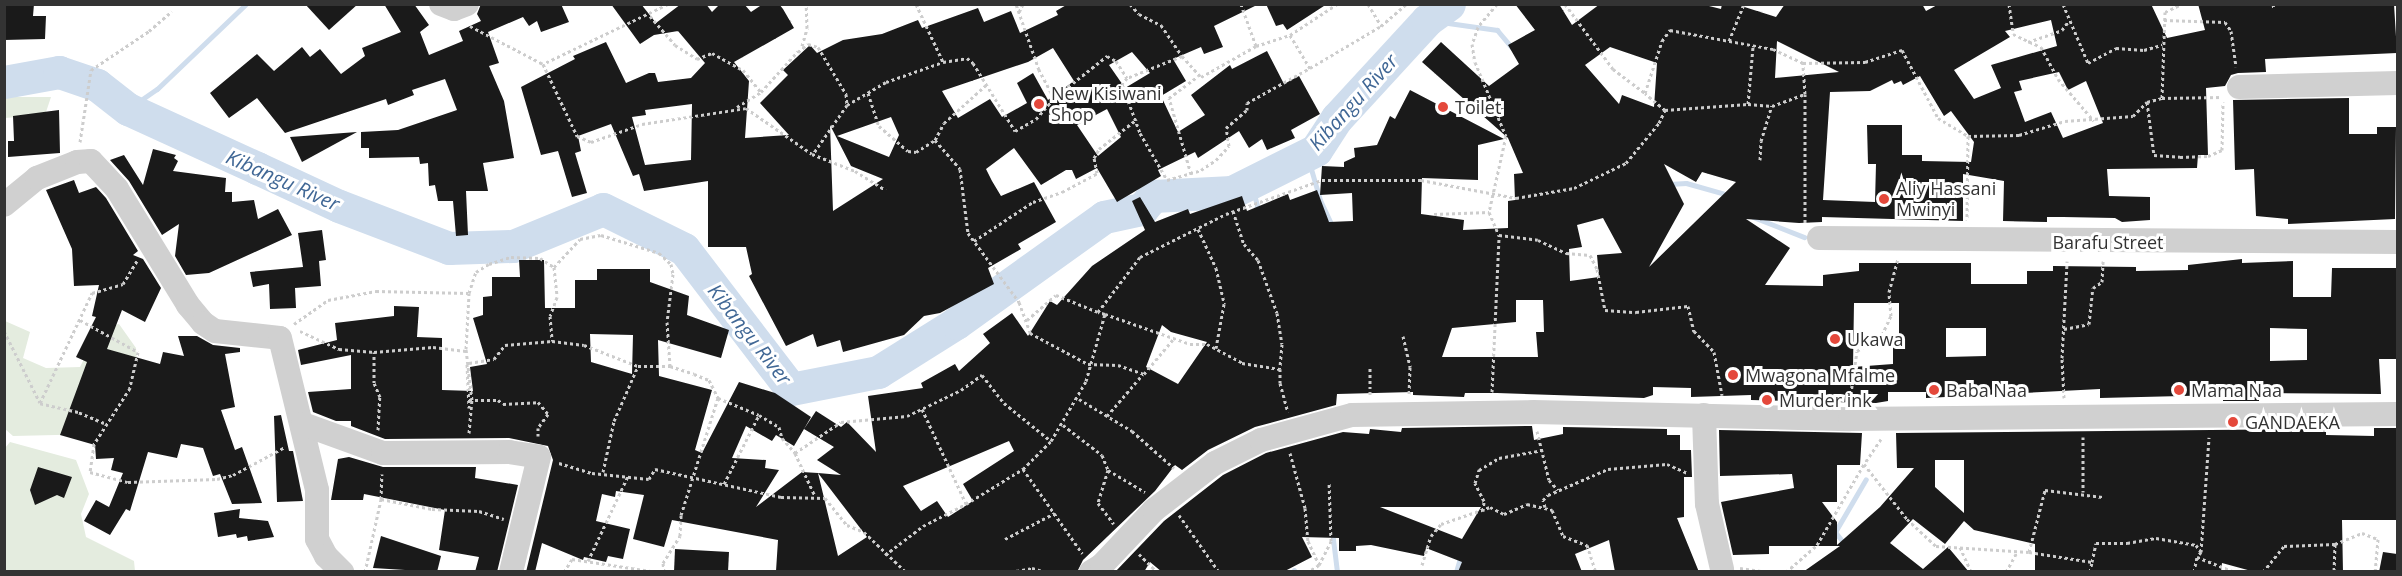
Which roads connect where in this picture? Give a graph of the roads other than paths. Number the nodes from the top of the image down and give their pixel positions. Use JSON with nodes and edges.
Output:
{"nodes":[{"id":1,"x":2397,"y":82,"type":"edge"},
{"id":2,"x":2231,"y":92,"type":"road end"},
{"id":3,"x":4,"y":205,"type":"edge"},
{"id":4,"x":1820,"y":238,"type":"road end"},
{"id":5,"x":2397,"y":242,"type":"edge"},
{"id":6,"x":2397,"y":414,"type":"edge"},
{"id":7,"x":1715,"y":415,"type":"junction"},
{"id":8,"x":305,"y":433,"type":"junction"},
{"id":9,"x":1722,"y":569,"type":"dead end"},
{"id":10,"x":1092,"y":571,"type":"edge"},
{"id":11,"x":342,"y":572,"type":"edge"},
{"id":12,"x":511,"y":572,"type":"edge"}],
"edges":[{"from":1,"to":2,"type":"street"},
{"from":3,"to":8,"type":"street"},
{"from":4,"to":5,"type":"street","name":"Barafu Street"},
{"from":6,"to":7,"type":"street"},
{"from":7,"to":9,"type":"street"},
{"from":7,"to":10,"type":"street"},
{"from":8,"to":11,"type":"street"},
{"from":8,"to":12,"type":"street"}]}
